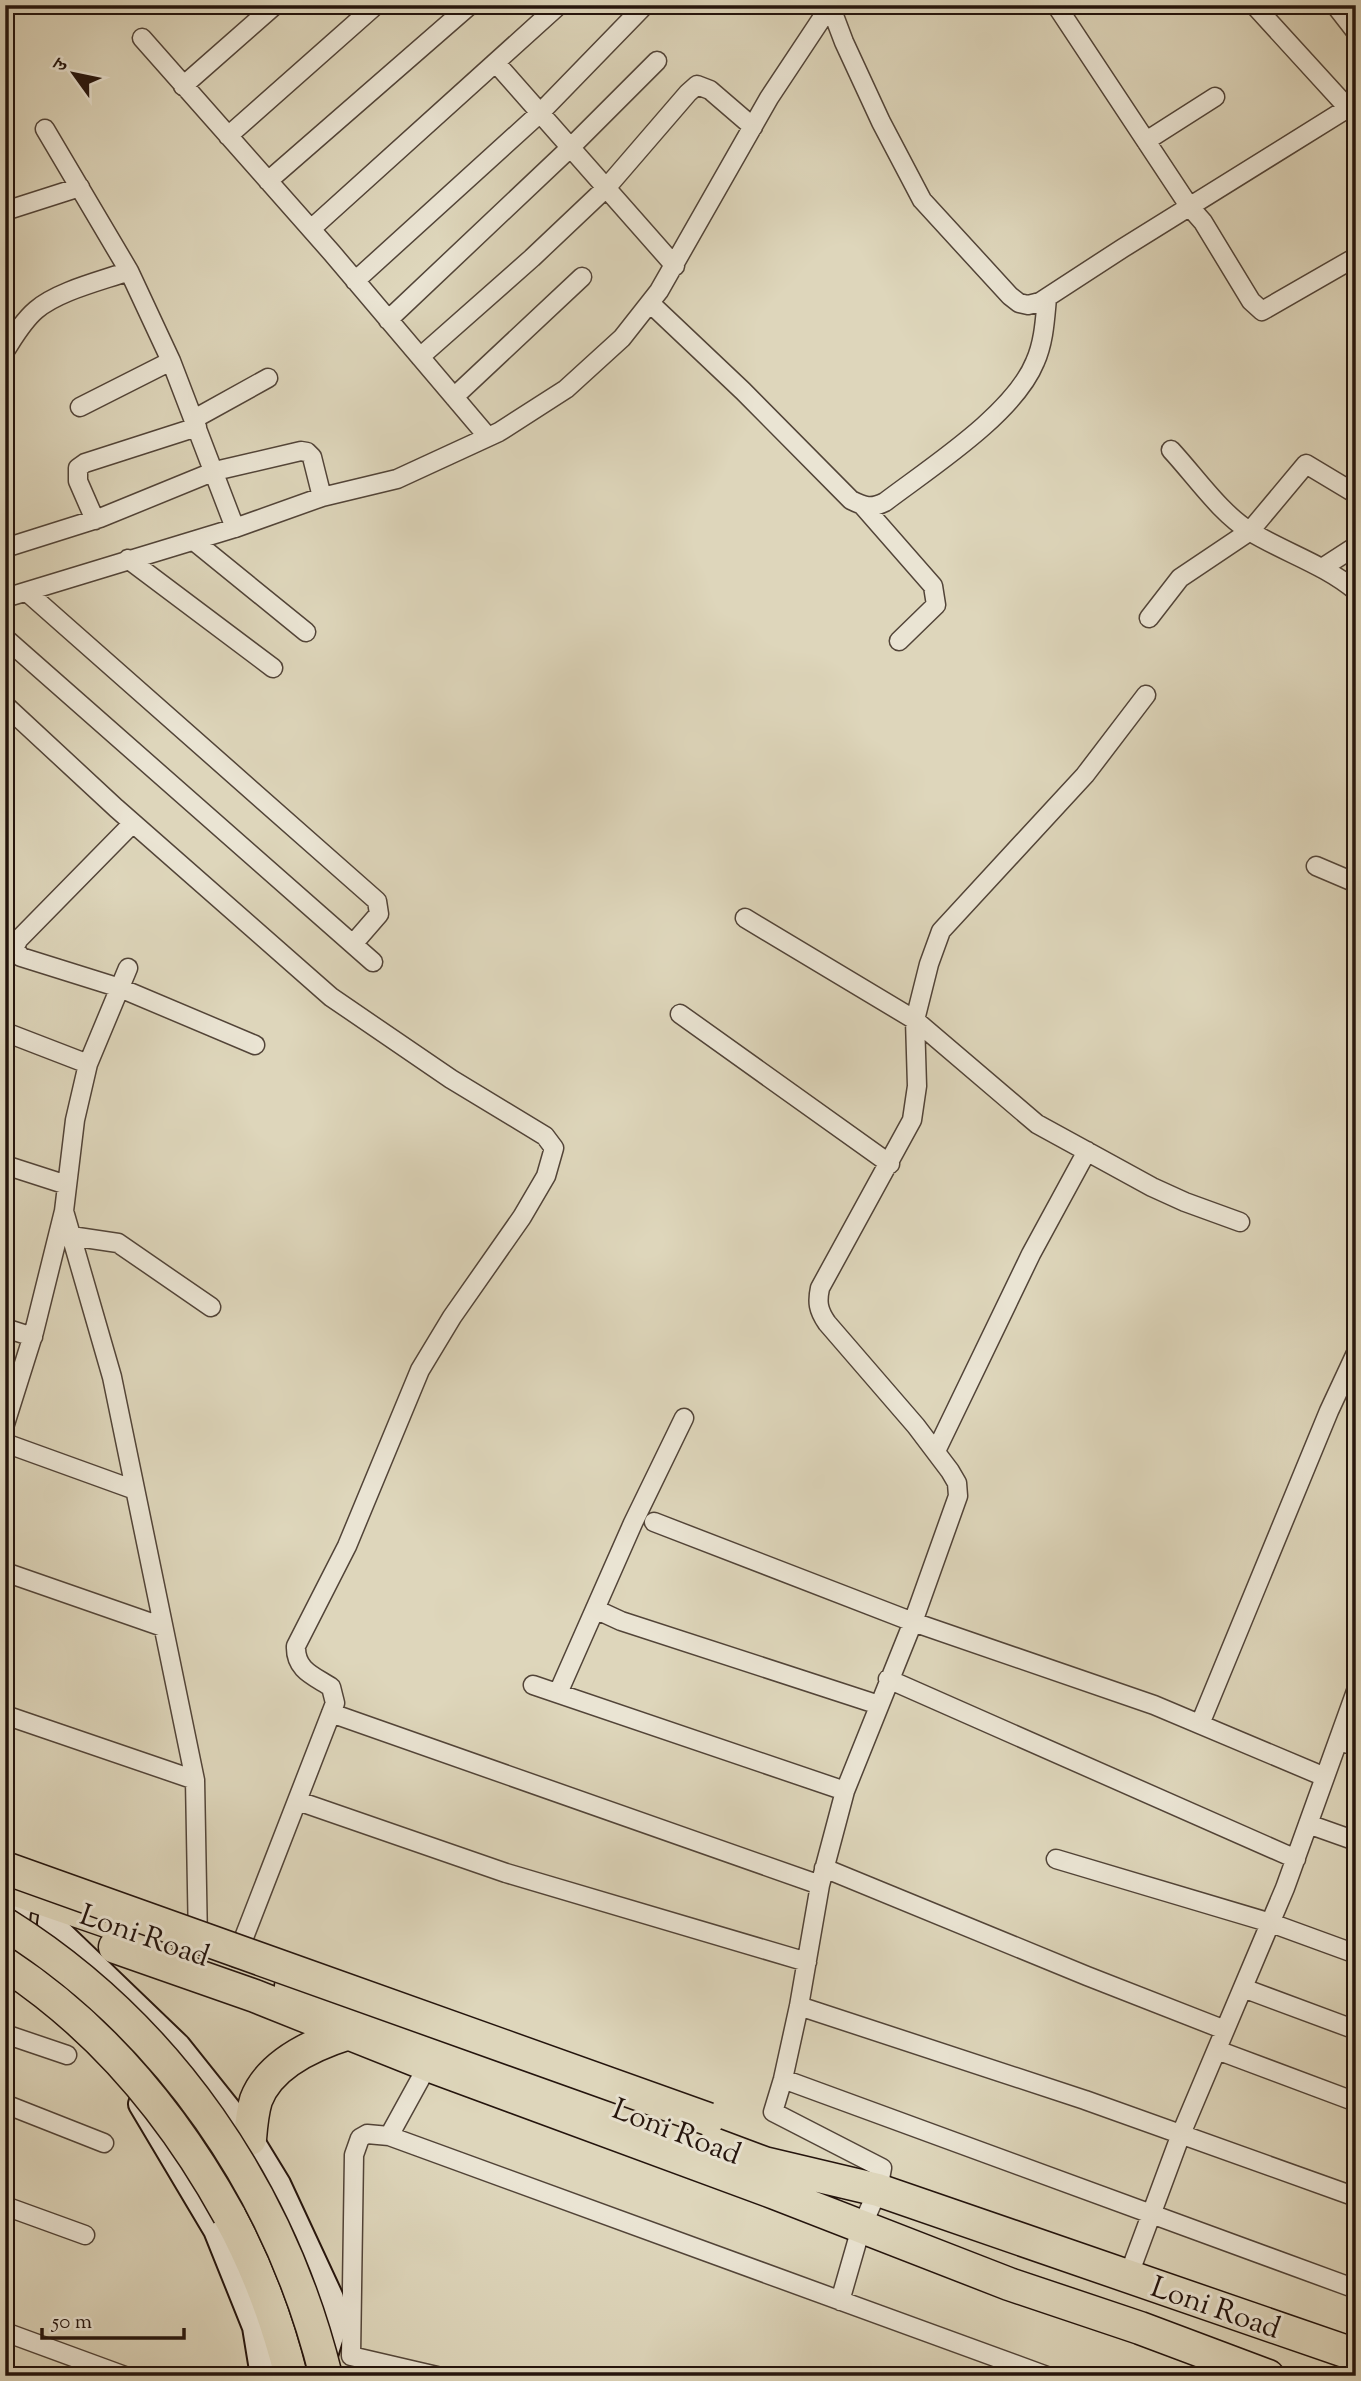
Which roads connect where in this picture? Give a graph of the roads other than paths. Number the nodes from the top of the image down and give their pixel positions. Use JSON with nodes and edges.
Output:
{"nodes":[{"id":1,"x":275,"y":5,"type":"edge"},
{"id":2,"x":376,"y":5,"type":"edge"},
{"id":3,"x":470,"y":5,"type":"edge"},
{"id":4,"x":559,"y":5,"type":"edge"},
{"id":5,"x":645,"y":5,"type":"edge"},
{"id":6,"x":1254,"y":5,"type":"edge"},
{"id":7,"x":1335,"y":5,"type":"edge"},
{"id":8,"x":830,"y":6,"type":"edge"},
{"id":9,"x":1065,"y":8,"type":"edge"},
{"id":10,"x":1356,"y":32,"type":"edge"},
{"id":11,"x":142,"y":38,"type":"dead end"},
{"id":12,"x":657,"y":61,"type":"dead end"},
{"id":13,"x":496,"y":63,"type":"junction"},
{"id":14,"x":183,"y":86,"type":"junction"},
{"id":15,"x":1215,"y":97,"type":"dead end"},
{"id":16,"x":1353,"y":108,"type":"edge"},
{"id":17,"x":540,"y":113,"type":"junction"},
{"id":18,"x":753,"y":127,"type":"junction"},
{"id":19,"x":45,"y":130,"type":"dead end"},
{"id":20,"x":228,"y":136,"type":"junction"},
{"id":21,"x":1146,"y":141,"type":"junction"},
{"id":22,"x":571,"y":147,"type":"junction"},
{"id":23,"x":268,"y":181,"type":"junction"},
{"id":24,"x":80,"y":187,"type":"junction"},
{"id":25,"x":607,"y":187,"type":"junction"},
{"id":26,"x":1189,"y":206,"type":"junction"},
{"id":27,"x":5,"y":211,"type":"edge"},
{"id":28,"x":311,"y":229,"type":"junction"},
{"id":29,"x":1356,"y":257,"type":"edge"},
{"id":30,"x":675,"y":266,"type":"junction"},
{"id":31,"x":129,"y":271,"type":"junction"},
{"id":32,"x":582,"y":277,"type":"dead end"},
{"id":33,"x":355,"y":281,"type":"junction"},
{"id":34,"x":1047,"y":298,"type":"junction"},
{"id":35,"x":650,"y":303,"type":"junction"},
{"id":36,"x":388,"y":320,"type":"junction"},
{"id":37,"x":5,"y":351,"type":"edge"},
{"id":38,"x":420,"y":357,"type":"junction"},
{"id":39,"x":171,"y":361,"type":"junction"},
{"id":40,"x":268,"y":378,"type":"dead end"},
{"id":41,"x":454,"y":397,"type":"junction"},
{"id":42,"x":80,"y":407,"type":"dead end"},
{"id":43,"x":195,"y":423,"type":"junction"},
{"id":44,"x":488,"y":437,"type":"junction"},
{"id":45,"x":1171,"y":450,"type":"dead end"},
{"id":46,"x":215,"y":471,"type":"junction"},
{"id":47,"x":1356,"y":494,"type":"edge"},
{"id":48,"x":322,"y":497,"type":"junction"},
{"id":49,"x":863,"y":506,"type":"junction"},
{"id":50,"x":95,"y":520,"type":"junction"},
{"id":51,"x":235,"y":528,"type":"junction"},
{"id":52,"x":1250,"y":531,"type":"junction"},
{"id":53,"x":194,"y":541,"type":"junction"},
{"id":54,"x":1356,"y":546,"type":"edge"},
{"id":55,"x":5,"y":548,"type":"edge"},
{"id":56,"x":128,"y":559,"type":"junction"},
{"id":57,"x":1322,"y":568,"type":"junction"},
{"id":58,"x":1356,"y":591,"type":"edge"},
{"id":59,"x":27,"y":592,"type":"junction"},
{"id":60,"x":5,"y":598,"type":"edge"},
{"id":61,"x":1149,"y":618,"type":"dead end"},
{"id":62,"x":306,"y":632,"type":"dead end"},
{"id":63,"x":5,"y":638,"type":"edge"},
{"id":64,"x":899,"y":641,"type":"dead end"},
{"id":65,"x":272,"y":668,"type":"dead end"},
{"id":66,"x":1146,"y":695,"type":"dead end"},
{"id":67,"x":5,"y":705,"type":"edge"},
{"id":68,"x":133,"y":823,"type":"junction"},
{"id":69,"x":1315,"y":866,"type":"dead end"},
{"id":70,"x":1356,"y":883,"type":"edge"},
{"id":71,"x":745,"y":918,"type":"dead end"},
{"id":72,"x":353,"y":944,"type":"junction"},
{"id":73,"x":373,"y":962,"type":"dead end"},
{"id":74,"x":128,"y":968,"type":"dead end"},
{"id":75,"x":120,"y":988,"type":"junction"},
{"id":76,"x":680,"y":1014,"type":"dead end"},
{"id":77,"x":915,"y":1020,"type":"junction"},
{"id":78,"x":5,"y":1032,"type":"edge"},
{"id":79,"x":255,"y":1045,"type":"dead end"},
{"id":80,"x":88,"y":1064,"type":"junction"},
{"id":81,"x":1087,"y":1151,"type":"junction"},
{"id":82,"x":890,"y":1164,"type":"junction"},
{"id":83,"x":5,"y":1165,"type":"edge"},
{"id":84,"x":67,"y":1185,"type":"junction"},
{"id":85,"x":64,"y":1212,"type":"junction"},
{"id":86,"x":1240,"y":1222,"type":"dead end"},
{"id":87,"x":71,"y":1236,"type":"junction"},
{"id":88,"x":211,"y":1307,"type":"dead end"},
{"id":89,"x":5,"y":1328,"type":"edge"},
{"id":90,"x":33,"y":1337,"type":"junction"},
{"id":91,"x":1353,"y":1364,"type":"edge"},
{"id":92,"x":684,"y":1418,"type":"dead end"},
{"id":93,"x":5,"y":1424,"type":"edge"},
{"id":94,"x":5,"y":1443,"type":"edge"},
{"id":95,"x":936,"y":1451,"type":"junction"},
{"id":96,"x":135,"y":1490,"type":"junction"},
{"id":97,"x":654,"y":1522,"type":"dead end"},
{"id":98,"x":5,"y":1572,"type":"edge"},
{"id":99,"x":595,"y":1609,"type":"junction"},
{"id":100,"x":913,"y":1622,"type":"junction"},
{"id":101,"x":163,"y":1626,"type":"junction"},
{"id":102,"x":888,"y":1679,"type":"junction"},
{"id":103,"x":533,"y":1685,"type":"dead end"},
{"id":104,"x":1356,"y":1691,"type":"edge"},
{"id":105,"x":558,"y":1693,"type":"junction"},
{"id":106,"x":879,"y":1705,"type":"junction"},
{"id":107,"x":331,"y":1713,"type":"junction"},
{"id":108,"x":5,"y":1715,"type":"edge"},
{"id":109,"x":1200,"y":1724,"type":"junction"},
{"id":110,"x":1338,"y":1741,"type":"junction"},
{"id":111,"x":1356,"y":1746,"type":"edge"},
{"id":112,"x":1325,"y":1777,"type":"junction"},
{"id":113,"x":195,"y":1780,"type":"junction"},
{"id":114,"x":845,"y":1791,"type":"junction"},
{"id":115,"x":298,"y":1801,"type":"junction"},
{"id":116,"x":1308,"y":1824,"type":"junction"},
{"id":117,"x":1356,"y":1841,"type":"edge"},
{"id":118,"x":1056,"y":1859,"type":"dead end"},
{"id":119,"x":1296,"y":1859,"type":"junction"},
{"id":120,"x":822,"y":1876,"type":"junction"},
{"id":121,"x":11,"y":1898,"type":"edge"},
{"id":122,"x":52,"y":1913,"type":"junction"},
{"id":123,"x":1271,"y":1923,"type":"junction"},
{"id":124,"x":198,"y":1953,"type":"junction"},
{"id":125,"x":1356,"y":1954,"type":"edge"},
{"id":126,"x":807,"y":1962,"type":"junction"},
{"id":127,"x":5,"y":1964,"type":"edge"},
{"id":128,"x":233,"y":1965,"type":"junction"},
{"id":129,"x":1243,"y":1988,"type":"junction"},
{"id":130,"x":799,"y":2006,"type":"junction"},
{"id":131,"x":1225,"y":2030,"type":"junction"},
{"id":132,"x":1356,"y":2030,"type":"edge"},
{"id":133,"x":349,"y":2033,"type":"junction"},
{"id":134,"x":5,"y":2034,"type":"edge"},
{"id":135,"x":1217,"y":2050,"type":"junction"},
{"id":136,"x":67,"y":2055,"type":"dead end"},
{"id":137,"x":428,"y":2065,"type":"junction"},
{"id":138,"x":783,"y":2079,"type":"junction"},
{"id":139,"x":1356,"y":2102,"type":"edge"},
{"id":140,"x":5,"y":2104,"type":"edge"},
{"id":141,"x":1181,"y":2134,"type":"junction"},
{"id":142,"x":389,"y":2136,"type":"junction"},
{"id":143,"x":250,"y":2139,"type":"junction"},
{"id":144,"x":104,"y":2143,"type":"dead end"},
{"id":145,"x":878,"y":2190,"type":"junction"},
{"id":146,"x":1356,"y":2197,"type":"edge"},
{"id":147,"x":5,"y":2206,"type":"edge"},
{"id":148,"x":1152,"y":2215,"type":"junction"},
{"id":149,"x":862,"y":2228,"type":"junction"},
{"id":150,"x":85,"y":2235,"type":"dead end"},
{"id":151,"x":1128,"y":2277,"type":"junction"},
{"id":152,"x":1356,"y":2289,"type":"edge"},
{"id":153,"x":840,"y":2301,"type":"junction"},
{"id":154,"x":5,"y":2332,"type":"edge"},
{"id":155,"x":1356,"y":2355,"type":"edge"},
{"id":156,"x":116,"y":2374,"type":"edge"},
{"id":157,"x":263,"y":2376,"type":"edge"},
{"id":158,"x":291,"y":2376,"type":"edge"},
{"id":159,"x":318,"y":2376,"type":"edge"},
{"id":160,"x":326,"y":2376,"type":"edge"},
{"id":161,"x":437,"y":2376,"type":"edge"},
{"id":162,"x":1047,"y":2376,"type":"edge"},
{"id":163,"x":1268,"y":2376,"type":"edge"}],
"edges":[{"from":1,"to":14,"type":"street"},
{"from":2,"to":20,"type":"street"},
{"from":3,"to":23,"type":"street"},
{"from":4,"to":13,"type":"street"},
{"from":5,"to":17,"type":"street"},
{"from":6,"to":16,"type":"street"},
{"from":7,"to":10,"type":"street"},
{"from":8,"to":18,"type":"street"},
{"from":8,"to":34,"type":"street"},
{"from":9,"to":21,"type":"street"},
{"from":11,"to":14,"type":"street"},
{"from":12,"to":22,"type":"street"},
{"from":13,"to":17,"type":"street"},
{"from":13,"to":28,"type":"street"},
{"from":14,"to":20,"type":"street"},
{"from":15,"to":21,"type":"street"},
{"from":16,"to":26,"type":"street"},
{"from":17,"to":22,"type":"street"},
{"from":17,"to":33,"type":"street"},
{"from":18,"to":25,"type":"street"},
{"from":18,"to":30,"type":"street"},
{"from":19,"to":24,"type":"street"},
{"from":20,"to":23,"type":"street"},
{"from":21,"to":26,"type":"street"},
{"from":22,"to":25,"type":"street"},
{"from":22,"to":36,"type":"street"},
{"from":23,"to":28,"type":"street"},
{"from":24,"to":27,"type":"street"},
{"from":24,"to":31,"type":"street"},
{"from":25,"to":30,"type":"street"},
{"from":25,"to":38,"type":"street"},
{"from":26,"to":29,"type":"street"},
{"from":26,"to":34,"type":"street"},
{"from":28,"to":33,"type":"street"},
{"from":30,"to":35,"type":"street"},
{"from":31,"to":37,"type":"street"},
{"from":31,"to":39,"type":"street"},
{"from":32,"to":41,"type":"street"},
{"from":33,"to":36,"type":"street"},
{"from":34,"to":49,"type":"street"},
{"from":35,"to":44,"type":"street"},
{"from":35,"to":49,"type":"street"},
{"from":36,"to":38,"type":"street"},
{"from":38,"to":41,"type":"street"},
{"from":39,"to":42,"type":"street"},
{"from":39,"to":43,"type":"street"},
{"from":40,"to":43,"type":"street"},
{"from":41,"to":44,"type":"street"},
{"from":43,"to":46,"type":"street"},
{"from":43,"to":50,"type":"street"},
{"from":44,"to":48,"type":"street"},
{"from":45,"to":52,"type":"street"},
{"from":46,"to":48,"type":"street"},
{"from":46,"to":50,"type":"street"},
{"from":46,"to":51,"type":"street"},
{"from":47,"to":52,"type":"street"},
{"from":48,"to":51,"type":"street"},
{"from":49,"to":64,"type":"street"},
{"from":50,"to":55,"type":"street"},
{"from":51,"to":53,"type":"street"},
{"from":52,"to":57,"type":"street"},
{"from":52,"to":61,"type":"street"},
{"from":53,"to":56,"type":"street"},
{"from":53,"to":62,"type":"street"},
{"from":54,"to":57,"type":"street"},
{"from":56,"to":59,"type":"street"},
{"from":56,"to":65,"type":"street"},
{"from":57,"to":58,"type":"street"},
{"from":59,"to":60,"type":"street"},
{"from":59,"to":72,"type":"street"},
{"from":63,"to":72,"type":"street"},
{"from":66,"to":77,"type":"street"},
{"from":67,"to":68,"type":"street"},
{"from":68,"to":75,"type":"street"},
{"from":68,"to":107,"type":"street"},
{"from":69,"to":70,"type":"street"},
{"from":71,"to":77,"type":"street"},
{"from":72,"to":73,"type":"street"},
{"from":74,"to":75,"type":"street"},
{"from":75,"to":79,"type":"street"},
{"from":75,"to":80,"type":"street"},
{"from":76,"to":82,"type":"street"},
{"from":77,"to":81,"type":"street"},
{"from":77,"to":82,"type":"street"},
{"from":78,"to":80,"type":"street"},
{"from":80,"to":84,"type":"street"},
{"from":81,"to":86,"type":"street"},
{"from":81,"to":95,"type":"street"},
{"from":82,"to":95,"type":"street"},
{"from":83,"to":84,"type":"street"},
{"from":84,"to":85,"type":"street"},
{"from":85,"to":87,"type":"street"},
{"from":85,"to":90,"type":"street"},
{"from":87,"to":88,"type":"street"},
{"from":87,"to":96,"type":"street"},
{"from":89,"to":90,"type":"street"},
{"from":90,"to":93,"type":"street"},
{"from":91,"to":109,"type":"street"},
{"from":92,"to":99,"type":"street"},
{"from":94,"to":96,"type":"street"},
{"from":95,"to":100,"type":"street"},
{"from":96,"to":101,"type":"street"},
{"from":97,"to":100,"type":"street"},
{"from":98,"to":101,"type":"street"},
{"from":99,"to":105,"type":"street"},
{"from":99,"to":106,"type":"street"},
{"from":100,"to":102,"type":"street"},
{"from":100,"to":109,"type":"street"},
{"from":101,"to":113,"type":"street"},
{"from":102,"to":106,"type":"street"},
{"from":102,"to":119,"type":"street"},
{"from":103,"to":105,"type":"street"},
{"from":104,"to":110,"type":"street"},
{"from":105,"to":114,"type":"street"},
{"from":106,"to":114,"type":"street"},
{"from":107,"to":115,"type":"street"},
{"from":107,"to":120,"type":"street"},
{"from":108,"to":113,"type":"street"},
{"from":109,"to":112,"type":"street"},
{"from":110,"to":111,"type":"street"},
{"from":110,"to":112,"type":"street"},
{"from":112,"to":116,"type":"street"},
{"from":113,"to":124,"type":"street"},
{"from":114,"to":120,"type":"street"},
{"from":115,"to":126,"type":"street"},
{"from":115,"to":128,"type":"street"},
{"from":116,"to":117,"type":"street"},
{"from":116,"to":119,"type":"street"},
{"from":118,"to":123,"type":"street"},
{"from":119,"to":123,"type":"street"},
{"from":120,"to":126,"type":"street"},
{"from":120,"to":131,"type":"street"},
{"from":121,"to":122,"type":"highway","name":"Loni Road"},
{"from":121,"to":145,"type":"highway","bridge":true},
{"from":121,"to":157,"type":"street"},
{"from":121,"to":160,"type":"highway","bridge":true},
{"from":122,"to":124,"type":"highway","name":"Loni Road"},
{"from":122,"to":133,"type":"highway","name":"Loni Road"},
{"from":122,"to":143,"type":"street"},
{"from":123,"to":125,"type":"street"},
{"from":123,"to":129,"type":"street"},
{"from":124,"to":128,"type":"highway","name":"Loni Road"},
{"from":126,"to":130,"type":"street"},
{"from":127,"to":158,"type":"highway","bridge":true},
{"from":128,"to":145,"type":"highway","name":"Loni Road"},
{"from":129,"to":131,"type":"street"},
{"from":129,"to":132,"type":"street"},
{"from":130,"to":138,"type":"street"},
{"from":130,"to":141,"type":"street"},
{"from":131,"to":135,"type":"street"},
{"from":133,"to":137,"type":"highway","name":"Loni Road"},
{"from":133,"to":143,"type":"highway"},
{"from":134,"to":136,"type":"street"},
{"from":135,"to":139,"type":"street"},
{"from":135,"to":141,"type":"street"},
{"from":137,"to":142,"type":"street"},
{"from":137,"to":149,"type":"highway","name":"Loni Road"},
{"from":138,"to":145,"type":"street"},
{"from":138,"to":148,"type":"street"},
{"from":140,"to":144,"type":"street"},
{"from":141,"to":146,"type":"street"},
{"from":141,"to":148,"type":"street"},
{"from":142,"to":153,"type":"street"},
{"from":142,"to":161,"type":"street"},
{"from":143,"to":159,"type":"street"},
{"from":145,"to":149,"type":"street"},
{"from":145,"to":151,"type":"highway","name":"Loni Road"},
{"from":147,"to":150,"type":"street"},
{"from":148,"to":151,"type":"street"},
{"from":148,"to":152,"type":"street"},
{"from":149,"to":153,"type":"street"},
{"from":149,"to":163,"type":"highway","name":"Loni Road"},
{"from":151,"to":155,"type":"highway","name":"Loni Road"},
{"from":153,"to":162,"type":"street"},
{"from":154,"to":156,"type":"street"}]}
